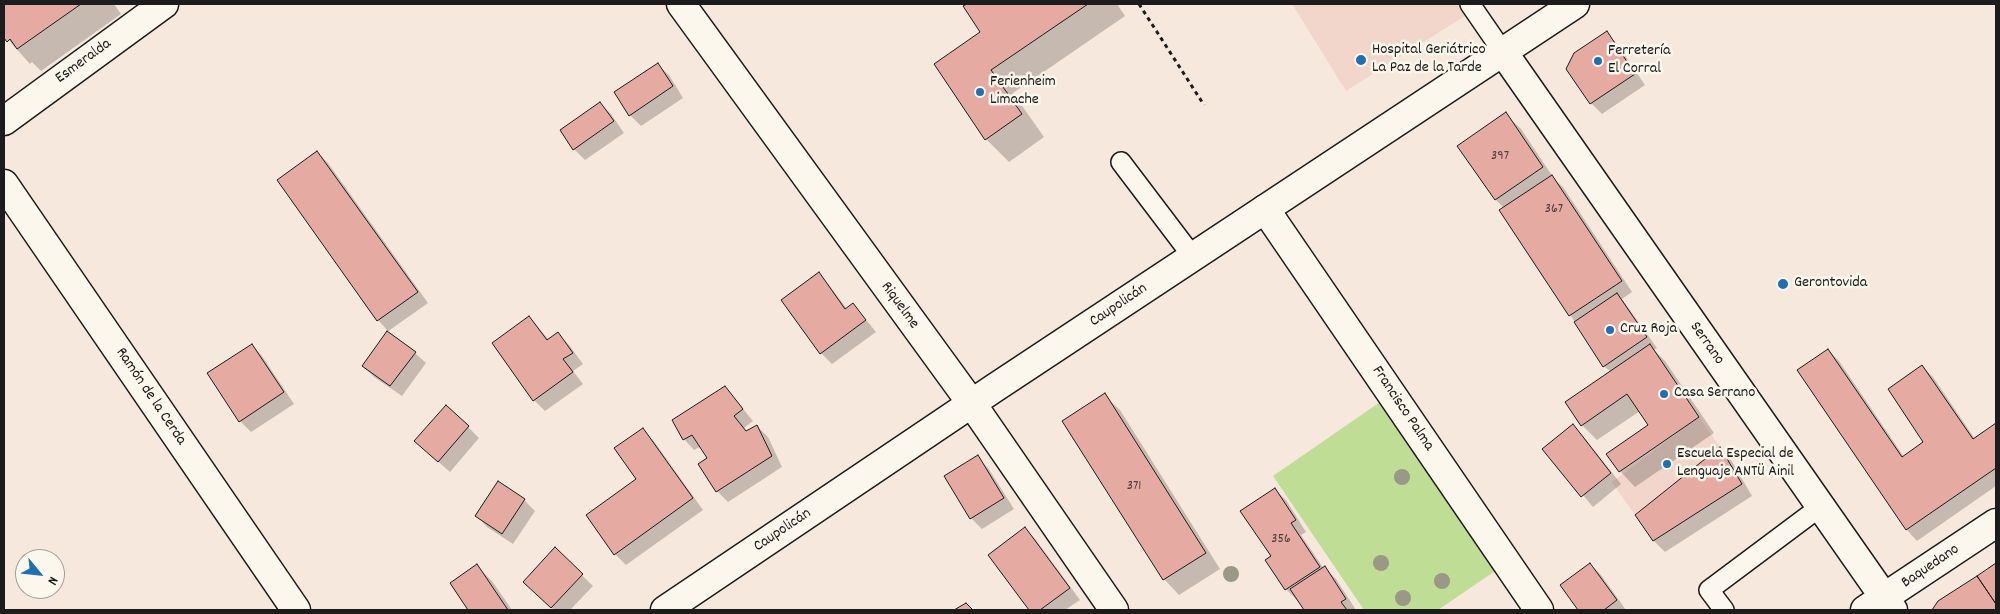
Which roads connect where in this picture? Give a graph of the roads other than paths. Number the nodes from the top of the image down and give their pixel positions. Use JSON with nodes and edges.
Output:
{"nodes":[{"id":1,"x":164,"y":4,"type":"edge"},
{"id":2,"x":681,"y":4,"type":"edge"},
{"id":3,"x":1470,"y":4,"type":"edge"},
{"id":4,"x":1575,"y":4,"type":"edge"},
{"id":5,"x":1503,"y":52,"type":"junction"},
{"id":6,"x":4,"y":121,"type":"edge"},
{"id":7,"x":1121,"y":162,"type":"dead end"},
{"id":8,"x":4,"y":184,"type":"edge"},
{"id":9,"x":1265,"y":209,"type":"junction"},
{"id":10,"x":1193,"y":257,"type":"junction"},
{"id":11,"x":972,"y":404,"type":"junction"},
{"id":12,"x":1820,"y":507,"type":"junction"},
{"id":13,"x":1996,"y":523,"type":"edge"},
{"id":14,"x":1881,"y":606,"type":"edge"},
{"id":15,"x":296,"y":610,"type":"edge"},
{"id":16,"x":665,"y":610,"type":"edge"},
{"id":17,"x":1114,"y":610,"type":"edge"},
{"id":18,"x":1539,"y":610,"type":"edge"},
{"id":19,"x":1724,"y":610,"type":"edge"}],
"edges":[{"from":1,"to":6,"type":"street","name":"Esmeralda"},
{"from":2,"to":11,"type":"street","name":"Riquelme"},
{"from":3,"to":5,"type":"lane"},
{"from":4,"to":5,"type":"street","name":"Caupolicán"},
{"from":5,"to":9,"type":"street","name":"Caupolicán"},
{"from":5,"to":12,"type":"street","name":"Serrano"},
{"from":7,"to":10,"type":"lane"},
{"from":8,"to":15,"type":"street","name":"Ramón de la Cerda"},
{"from":9,"to":10,"type":"street","name":"Caupolicán"},
{"from":9,"to":18,"type":"street","name":"Francisco Palma"},
{"from":10,"to":11,"type":"street","name":"Caupolicán"},
{"from":11,"to":16,"type":"street","name":"Caupolicán"},
{"from":11,"to":17,"type":"street","name":"Riquelme"},
{"from":12,"to":14,"type":"street","name":"Serrano"},
{"from":12,"to":19,"type":"lane"},
{"from":13,"to":14,"type":"street","name":"Baquedano"}]}
